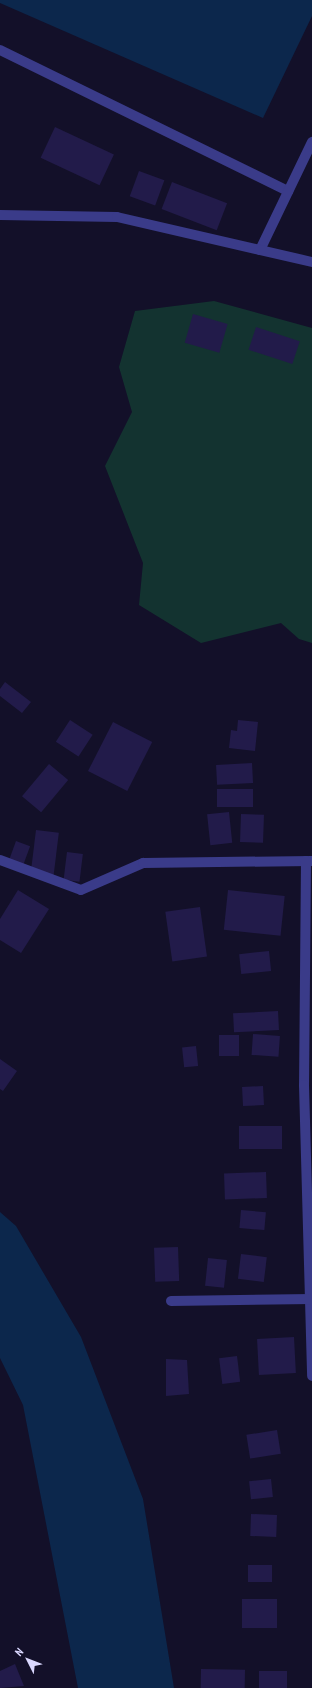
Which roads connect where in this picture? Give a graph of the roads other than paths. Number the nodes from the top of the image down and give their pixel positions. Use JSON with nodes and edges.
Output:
{"nodes":[{"id":1,"x":0,"y":50,"type":"edge"},
{"id":2,"x":312,"y":142,"type":"edge"},
{"id":3,"x":288,"y":191,"type":"junction"},
{"id":4,"x":0,"y":215,"type":"edge"},
{"id":5,"x":260,"y":250,"type":"junction"},
{"id":6,"x":312,"y":262,"type":"edge"},
{"id":7,"x":0,"y":860,"type":"edge"},
{"id":8,"x":309,"y":861,"type":"edge"},
{"id":9,"x":312,"y":1299,"type":"edge"},
{"id":10,"x":171,"y":1301,"type":"dead end"},
{"id":11,"x":312,"y":1376,"type":"edge"}],
"edges":[{"from":1,"to":3,"type":"street"},
{"from":2,"to":3,"type":"street"},
{"from":3,"to":5,"type":"street"},
{"from":4,"to":5,"type":"street"},
{"from":5,"to":6,"type":"street"},
{"from":7,"to":8,"type":"street"},
{"from":8,"to":9,"type":"street"},
{"from":9,"to":10,"type":"street"},
{"from":9,"to":11,"type":"street"}]}
